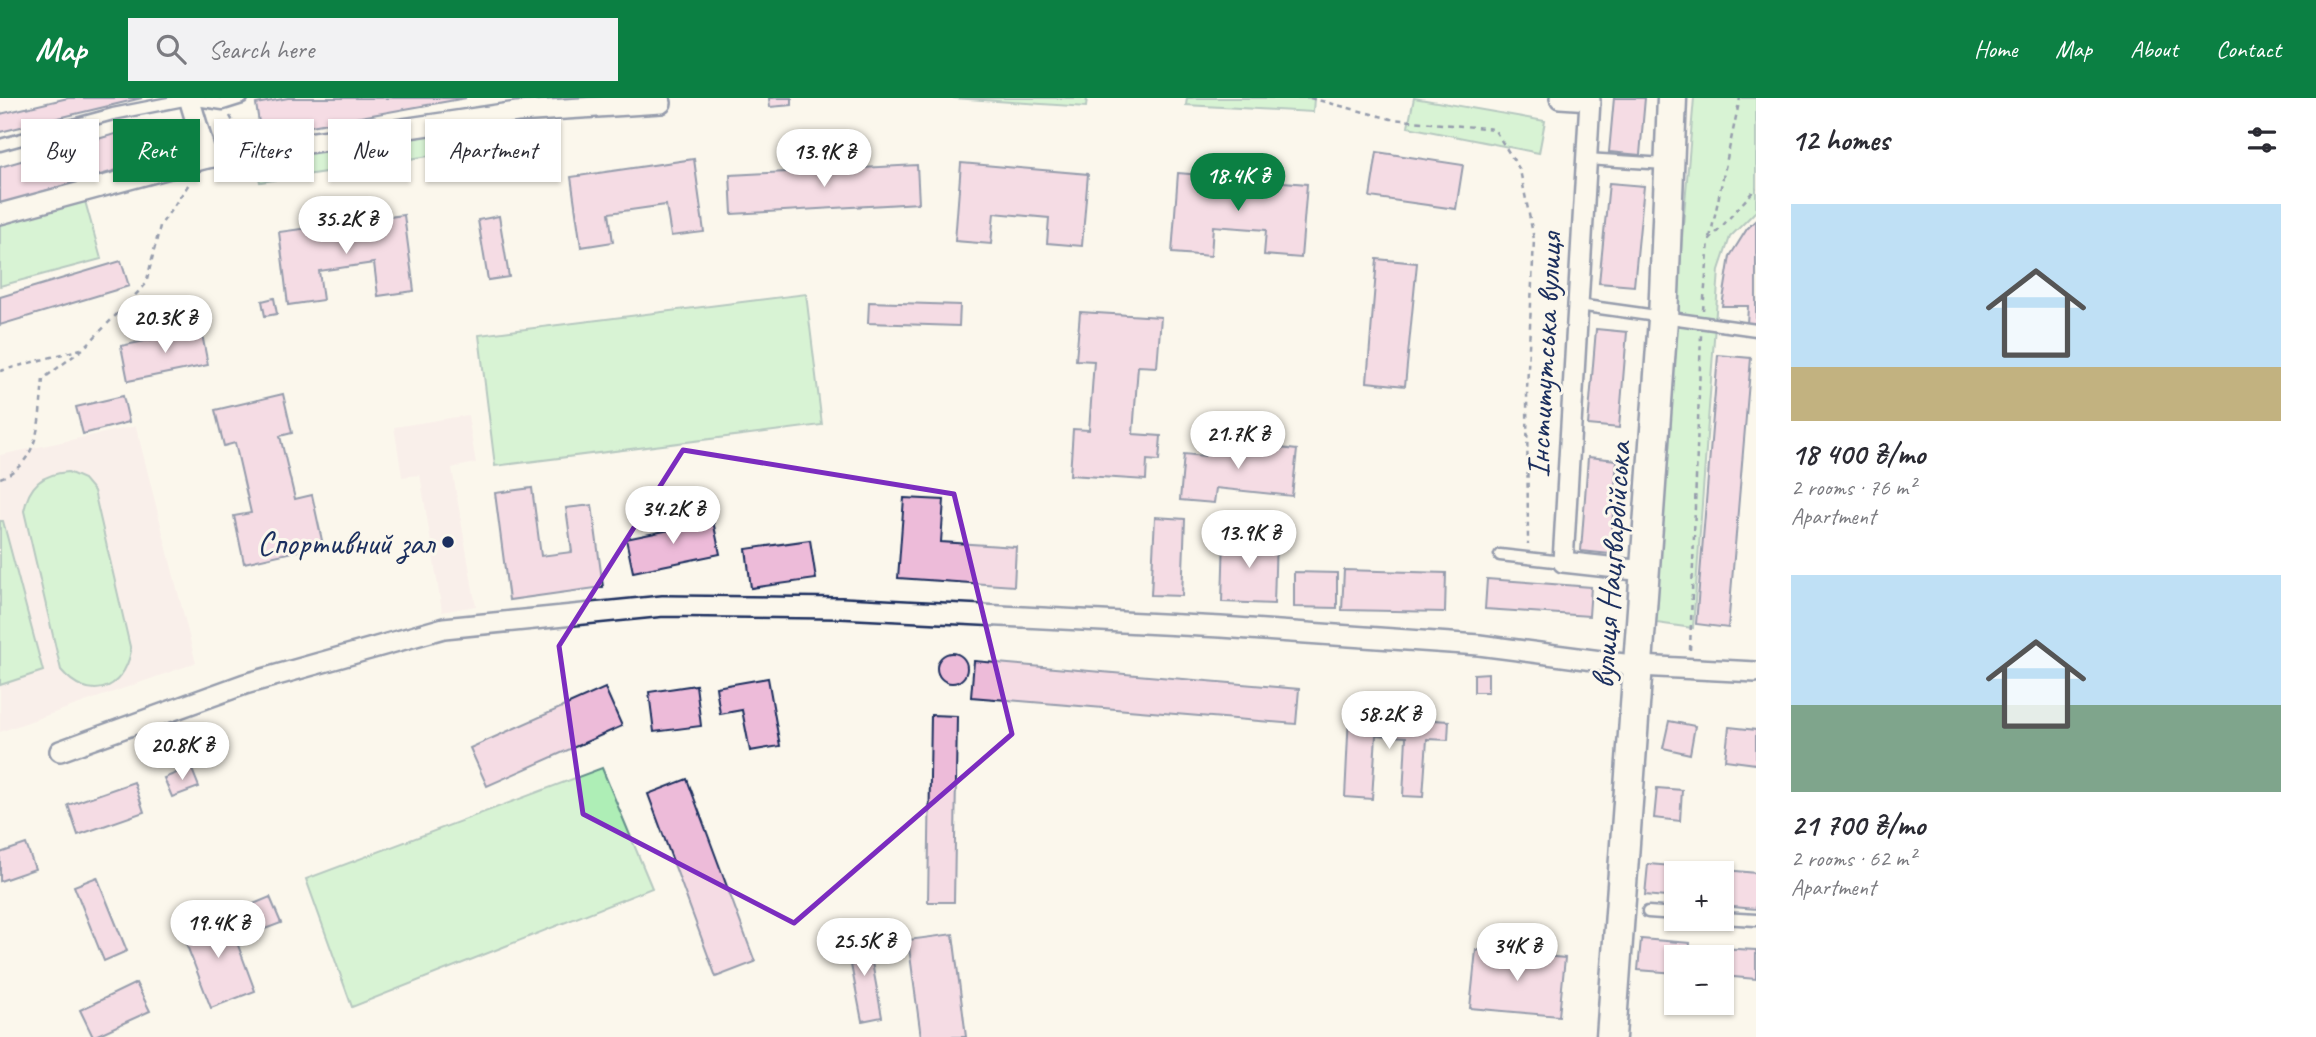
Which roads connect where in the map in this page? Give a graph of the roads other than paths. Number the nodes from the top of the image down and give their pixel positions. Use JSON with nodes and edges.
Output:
{"nodes":[{"id":1,"x":189,"y":98,"type":"edge"},
{"id":2,"x":242,"y":98,"type":"edge"},
{"id":3,"x":1560,"y":98,"type":"edge"},
{"id":4,"x":1672,"y":98,"type":"edge"},
{"id":5,"x":661,"y":103,"type":"dead end"},
{"id":6,"x":0,"y":145,"type":"edge"},
{"id":7,"x":207,"y":158,"type":"junction"},
{"id":8,"x":1586,"y":159,"type":"junction"},
{"id":9,"x":1669,"y":165,"type":"junction"},
{"id":10,"x":0,"y":214,"type":"edge"},
{"id":11,"x":1578,"y":305,"type":"junction"},
{"id":12,"x":1663,"y":319,"type":"junction"},
{"id":13,"x":1756,"y":330,"type":"edge"},
{"id":14,"x":1500,"y":555,"type":"dead end"},
{"id":15,"x":1563,"y":562,"type":"junction"},
{"id":16,"x":1644,"y":571,"type":"junction"},
{"id":17,"x":1639,"y":666,"type":"junction"},
{"id":18,"x":1756,"y":672,"type":"edge"},
{"id":19,"x":60,"y":751,"type":"dead end"},
{"id":20,"x":1648,"y":912,"type":"dead end"},
{"id":21,"x":1664,"y":913,"type":"edge"},
{"id":22,"x":1734,"y":919,"type":"edge"},
{"id":23,"x":1756,"y":920,"type":"edge"},
{"id":24,"x":1611,"y":1037,"type":"edge"}],
"edges":[{"from":1,"to":2,"type":"lane"},
{"from":1,"to":6,"type":"lane"},
{"from":1,"to":7,"type":"street"},
{"from":3,"to":8,"type":"street","name":"Інститутська вулиця"},
{"from":4,"to":9,"type":"street","name":"вулиця Нацгвардійська"},
{"from":5,"to":7,"type":"street"},
{"from":7,"to":10,"type":"street"},
{"from":8,"to":9,"type":"lane"},
{"from":8,"to":11,"type":"street","name":"Інститутська вулиця"},
{"from":9,"to":12,"type":"street","name":"вулиця Нацгвардійська"},
{"from":11,"to":12,"type":"lane"},
{"from":11,"to":15,"type":"street","name":"Інститутська вулиця"},
{"from":12,"to":13,"type":"lane"},
{"from":12,"to":16,"type":"street","name":"вулиця Нацгвардійська"},
{"from":14,"to":15,"type":"lane"},
{"from":15,"to":16,"type":"street"},
{"from":16,"to":17,"type":"street","name":"вулиця Нацгвардійська"},
{"from":17,"to":18,"type":"street"},
{"from":17,"to":19,"type":"street"},
{"from":17,"to":24,"type":"street","name":"вулиця Нацгвардійська"},
{"from":20,"to":21,"type":"lane"},
{"from":22,"to":23,"type":"lane"}]}
